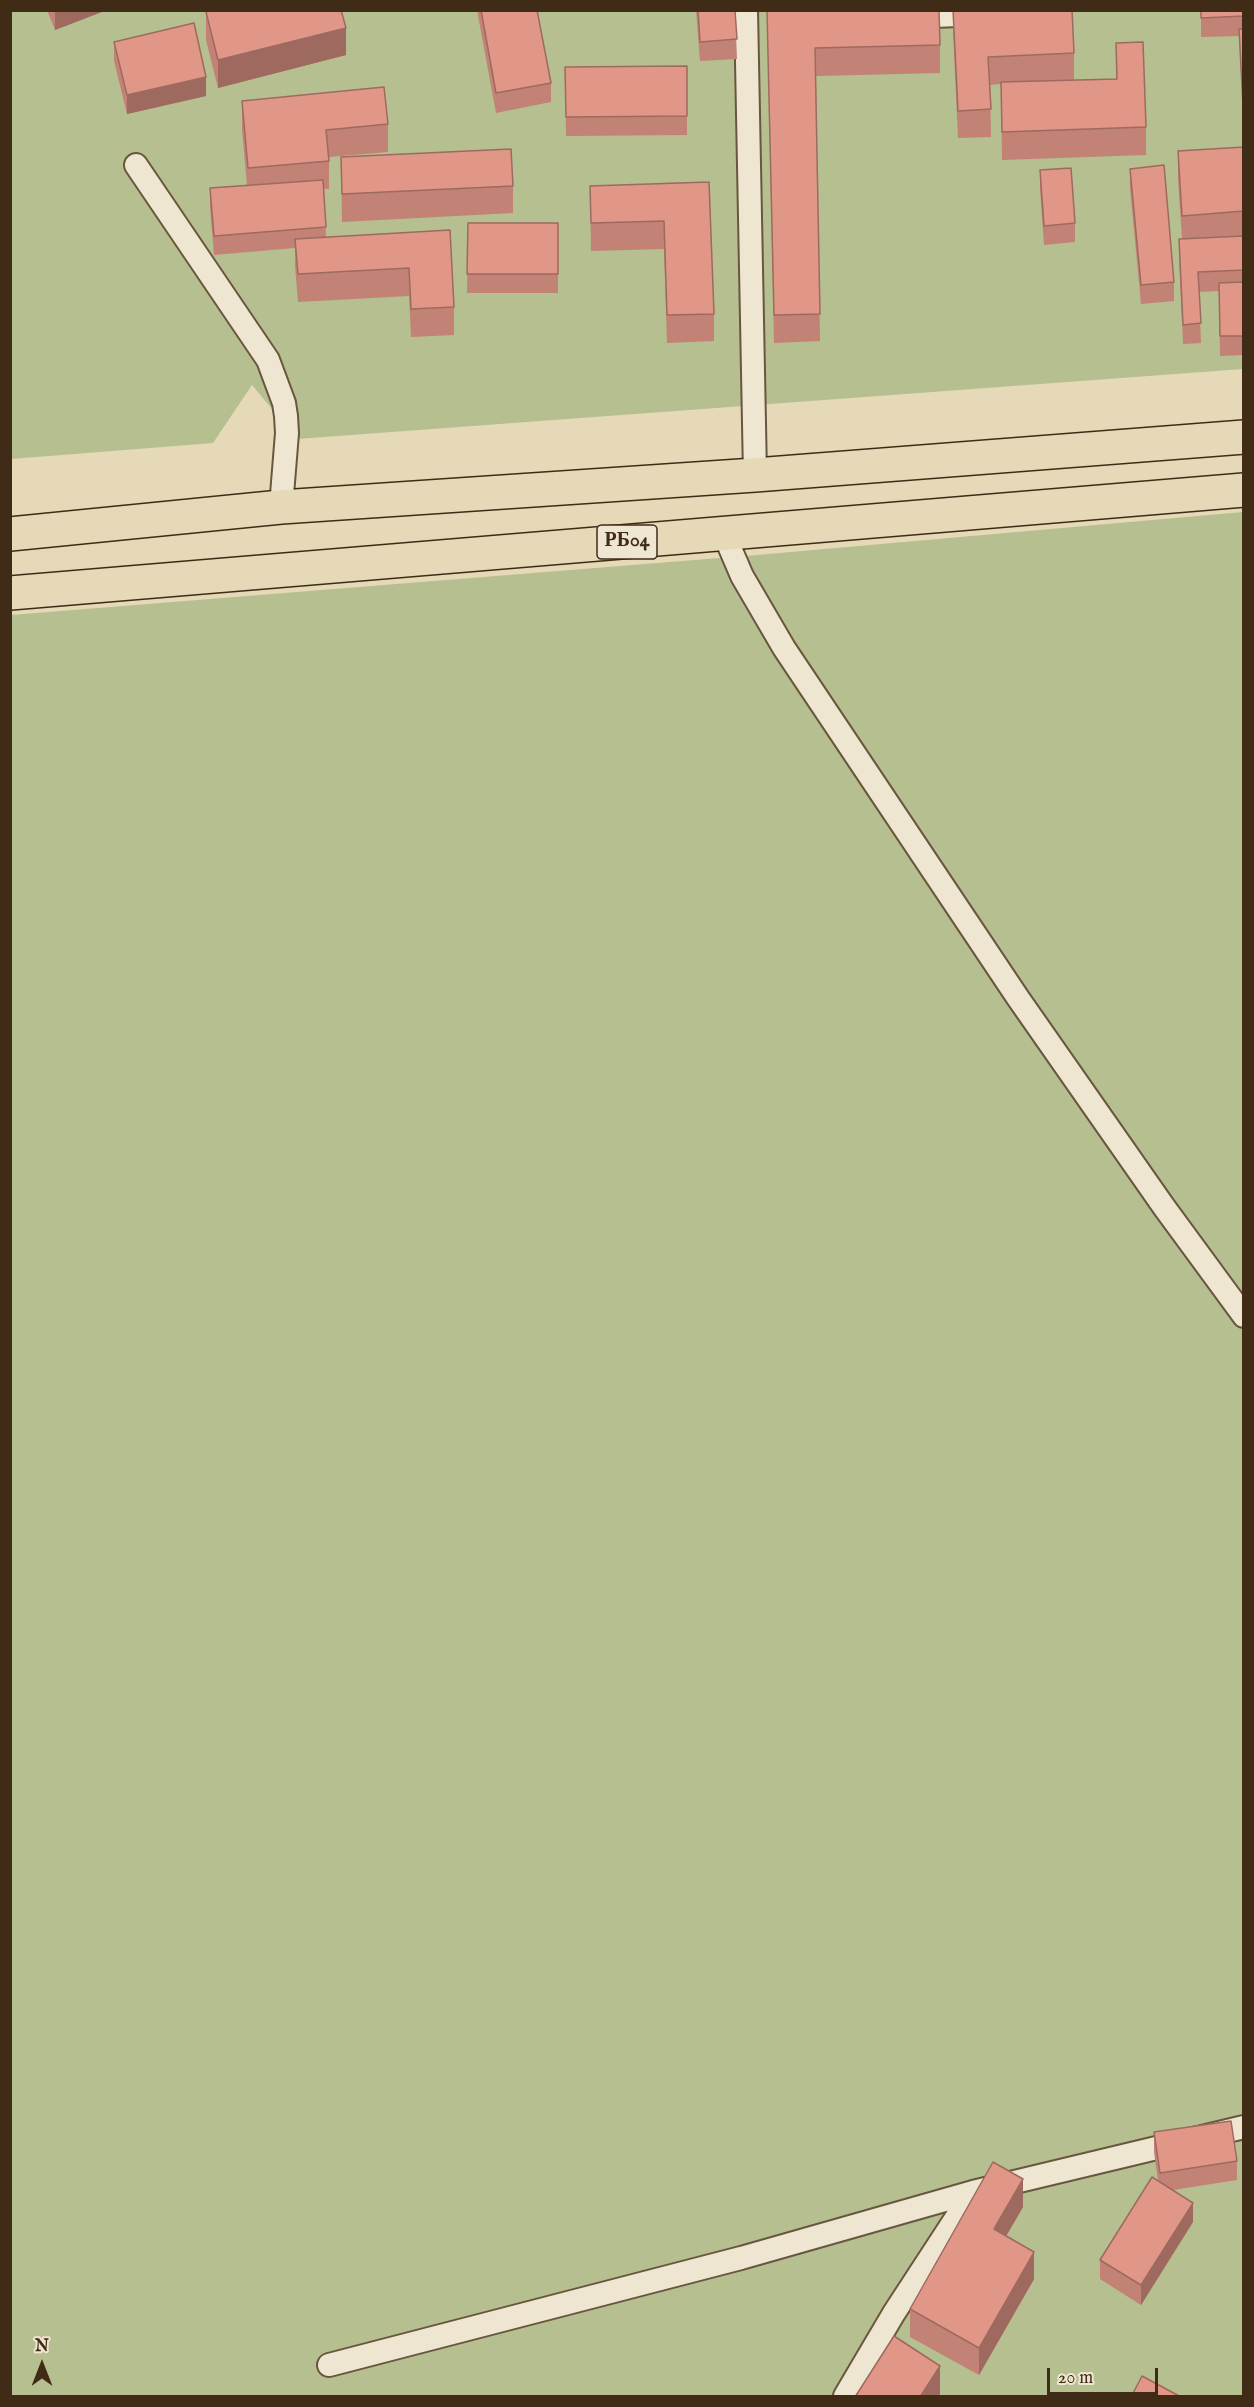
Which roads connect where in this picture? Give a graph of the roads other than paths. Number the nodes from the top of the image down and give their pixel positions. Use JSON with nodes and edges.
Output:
{"nodes":[{"id":1,"x":1007,"y":13,"type":"edge"},
{"id":2,"x":753,"y":16,"type":"edge"},
{"id":3,"x":888,"y":17,"type":"edge"},
{"id":4,"x":136,"y":165,"type":"dead end"},
{"id":5,"x":1244,"y":437,"type":"edge"},
{"id":6,"x":755,"y":475,"type":"junction"},
{"id":7,"x":1244,"y":490,"type":"edge"},
{"id":8,"x":281,"y":507,"type":"junction"},
{"id":9,"x":10,"y":534,"type":"edge"},
{"id":10,"x":724,"y":534,"type":"junction"},
{"id":11,"x":10,"y":593,"type":"edge"},
{"id":12,"x":1244,"y":1316,"type":"edge"},
{"id":13,"x":1244,"y":2127,"type":"edge"},
{"id":14,"x":974,"y":2192,"type":"junction"},
{"id":15,"x":329,"y":2365,"type":"dead end"},
{"id":16,"x":845,"y":2397,"type":"edge"}],
"edges":[{"from":1,"to":3,"type":"lane"},
{"from":2,"to":6,"type":"lane"},
{"from":4,"to":8,"type":"lane"},
{"from":5,"to":6,"type":"highway"},
{"from":6,"to":8,"type":"highway"},
{"from":7,"to":10,"type":"highway","number":"РБ04"},
{"from":8,"to":9,"type":"highway"},
{"from":10,"to":11,"type":"highway","number":"РБ04"},
{"from":10,"to":12,"type":"lane"},
{"from":13,"to":14,"type":"lane"},
{"from":14,"to":15,"type":"lane"},
{"from":14,"to":16,"type":"lane"}]}
